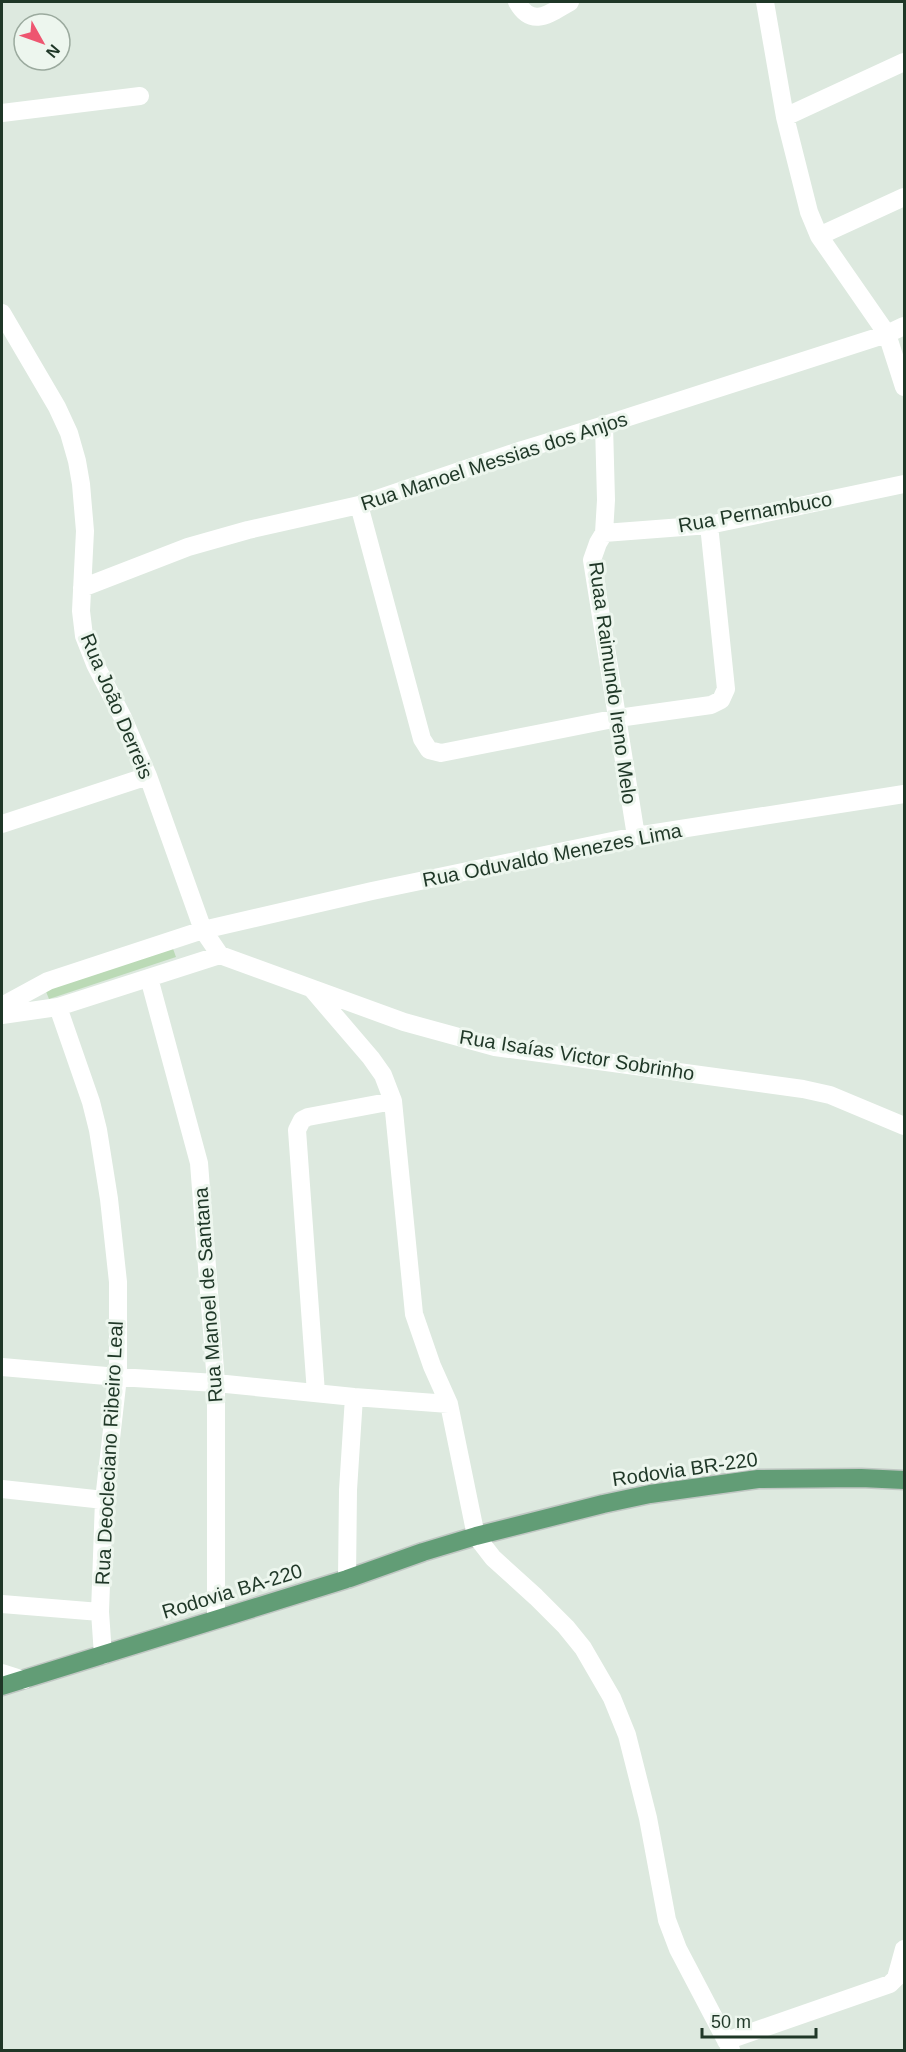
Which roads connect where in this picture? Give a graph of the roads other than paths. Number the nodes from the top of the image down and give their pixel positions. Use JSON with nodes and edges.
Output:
{"nodes":[{"id":1,"x":517,"y":2,"type":"edge"},
{"id":2,"x":570,"y":2,"type":"edge"},
{"id":3,"x":765,"y":2,"type":"edge"},
{"id":4,"x":904,"y":62,"type":"edge"},
{"id":5,"x":140,"y":96,"type":"dead end"},
{"id":6,"x":2,"y":113,"type":"edge"},
{"id":7,"x":784,"y":117,"type":"junction"},
{"id":8,"x":904,"y":197,"type":"edge"},
{"id":9,"x":819,"y":236,"type":"junction"},
{"id":10,"x":2,"y":313,"type":"edge"},
{"id":11,"x":904,"y":326,"type":"edge"},
{"id":12,"x":887,"y":334,"type":"junction"},
{"id":13,"x":904,"y":387,"type":"edge"},
{"id":14,"x":604,"y":425,"type":"junction"},
{"id":15,"x":904,"y":484,"type":"edge"},
{"id":16,"x":359,"y":505,"type":"junction"},
{"id":17,"x":709,"y":525,"type":"junction"},
{"id":18,"x":604,"y":533,"type":"junction"},
{"id":19,"x":82,"y":588,"type":"junction"},
{"id":20,"x":618,"y":718,"type":"junction"},
{"id":21,"x":148,"y":776,"type":"junction"},
{"id":22,"x":904,"y":794,"type":"edge"},
{"id":23,"x":2,"y":824,"type":"edge"},
{"id":24,"x":636,"y":836,"type":"junction"},
{"id":25,"x":203,"y":930,"type":"junction"},
{"id":26,"x":220,"y":955,"type":"junction"},
{"id":27,"x":149,"y":978,"type":"junction"},
{"id":28,"x":311,"y":988,"type":"junction"},
{"id":29,"x":2,"y":1006,"type":"edge"},
{"id":30,"x":58,"y":1007,"type":"junction"},
{"id":31,"x":2,"y":1015,"type":"edge"},
{"id":32,"x":393,"y":1101,"type":"junction"},
{"id":33,"x":904,"y":1126,"type":"edge"},
{"id":34,"x":2,"y":1367,"type":"edge"},
{"id":35,"x":118,"y":1377,"type":"junction"},
{"id":36,"x":216,"y":1383,"type":"junction"},
{"id":37,"x":316,"y":1393,"type":"junction"},
{"id":38,"x":354,"y":1397,"type":"junction"},
{"id":39,"x":449,"y":1404,"type":"junction"},
{"id":40,"x":904,"y":1480,"type":"edge"},
{"id":41,"x":2,"y":1489,"type":"edge"},
{"id":42,"x":104,"y":1500,"type":"junction"},
{"id":43,"x":476,"y":1536,"type":"junction"},
{"id":44,"x":347,"y":1579,"type":"junction"},
{"id":45,"x":2,"y":1604,"type":"edge"},
{"id":46,"x":100,"y":1612,"type":"junction"},
{"id":47,"x":216,"y":1619,"type":"junction"},
{"id":48,"x":104,"y":1655,"type":"junction"},
{"id":49,"x":2,"y":1673,"type":"edge"},
{"id":50,"x":24,"y":1680,"type":"junction"},
{"id":51,"x":2,"y":1686,"type":"edge"},
{"id":52,"x":904,"y":1949,"type":"edge"},
{"id":53,"x":728,"y":2046,"type":"edge"}],
"edges":[{"from":1,"to":2,"type":"street"},
{"from":3,"to":7,"type":"street"},
{"from":4,"to":7,"type":"street"},
{"from":5,"to":6,"type":"street"},
{"from":7,"to":9,"type":"street"},
{"from":8,"to":9,"type":"street"},
{"from":9,"to":12,"type":"street"},
{"from":10,"to":19,"type":"street","name":"Rua João Derreis"},
{"from":11,"to":12,"type":"street","name":"Rua Manoel Messias dos Anjos"},
{"from":12,"to":13,"type":"street"},
{"from":12,"to":14,"type":"street","name":"Rua Manoel Messias dos Anjos"},
{"from":14,"to":16,"type":"street","name":"Rua Manoel Messias dos Anjos"},
{"from":14,"to":18,"type":"street","name":"Ruaa Raimundo Ireno Melo"},
{"from":15,"to":17,"type":"street","name":"Rua Pernambuco"},
{"from":16,"to":19,"type":"street","name":"Rua Manoel Messias dos Anjos"},
{"from":16,"to":20,"type":"street"},
{"from":17,"to":18,"type":"street","name":"Rua Pernambuco"},
{"from":17,"to":20,"type":"street"},
{"from":18,"to":20,"type":"street","name":"Ruaa Raimundo Ireno Melo"},
{"from":19,"to":21,"type":"street","name":"Rua João Derreis"},
{"from":20,"to":24,"type":"street","name":"Ruaa Raimundo Ireno Melo"},
{"from":21,"to":23,"type":"street"},
{"from":21,"to":25,"type":"street","name":"Rua João Derreis"},
{"from":22,"to":24,"type":"street","name":"Rua Oduvaldo Menezes Lima"},
{"from":24,"to":25,"type":"street","name":"Rua Oduvaldo Menezes Lima"},
{"from":25,"to":26,"type":"street","name":"Rua João Derreis"},
{"from":25,"to":29,"type":"street","name":"Rua Oduvaldo Menezes Lima"},
{"from":26,"to":27,"type":"street"},
{"from":26,"to":28,"type":"street","name":"Rua Isaías Victor Sobrinho"},
{"from":27,"to":30,"type":"street"},
{"from":27,"to":36,"type":"street","name":"Rua Manoel de Santana"},
{"from":28,"to":32,"type":"street"},
{"from":28,"to":33,"type":"street","name":"Rua Isaías Victor Sobrinho"},
{"from":30,"to":31,"type":"street"},
{"from":30,"to":35,"type":"street","name":"Rua Deocleciano Ribeiro Leal"},
{"from":32,"to":37,"type":"street"},
{"from":32,"to":39,"type":"street"},
{"from":34,"to":35,"type":"street"},
{"from":35,"to":36,"type":"street"},
{"from":35,"to":42,"type":"street","name":"Rua Deocleciano Ribeiro Leal"},
{"from":36,"to":37,"type":"street"},
{"from":36,"to":47,"type":"street","name":"Rua Manoel de Santana"},
{"from":37,"to":38,"type":"street"},
{"from":38,"to":39,"type":"street"},
{"from":38,"to":44,"type":"street"},
{"from":39,"to":43,"type":"street"},
{"from":40,"to":43,"type":"main road","name":"Rodovia BR-220"},
{"from":41,"to":42,"type":"street"},
{"from":42,"to":46,"type":"street","name":"Rua Deocleciano Ribeiro Leal"},
{"from":43,"to":44,"type":"main road","name":"Rodovia BA-220"},
{"from":43,"to":53,"type":"street"},
{"from":44,"to":47,"type":"main road","name":"Rodovia BA-220"},
{"from":45,"to":46,"type":"street"},
{"from":46,"to":48,"type":"street","name":"Rua Deocleciano Ribeiro Leal"},
{"from":47,"to":48,"type":"main road","name":"Rodovia BA-220"},
{"from":48,"to":50,"type":"main road","name":"Rodovia BA-220"},
{"from":49,"to":50,"type":"street"},
{"from":50,"to":51,"type":"main road","name":"Rodovia BA-220"},
{"from":52,"to":53,"type":"street"}]}
